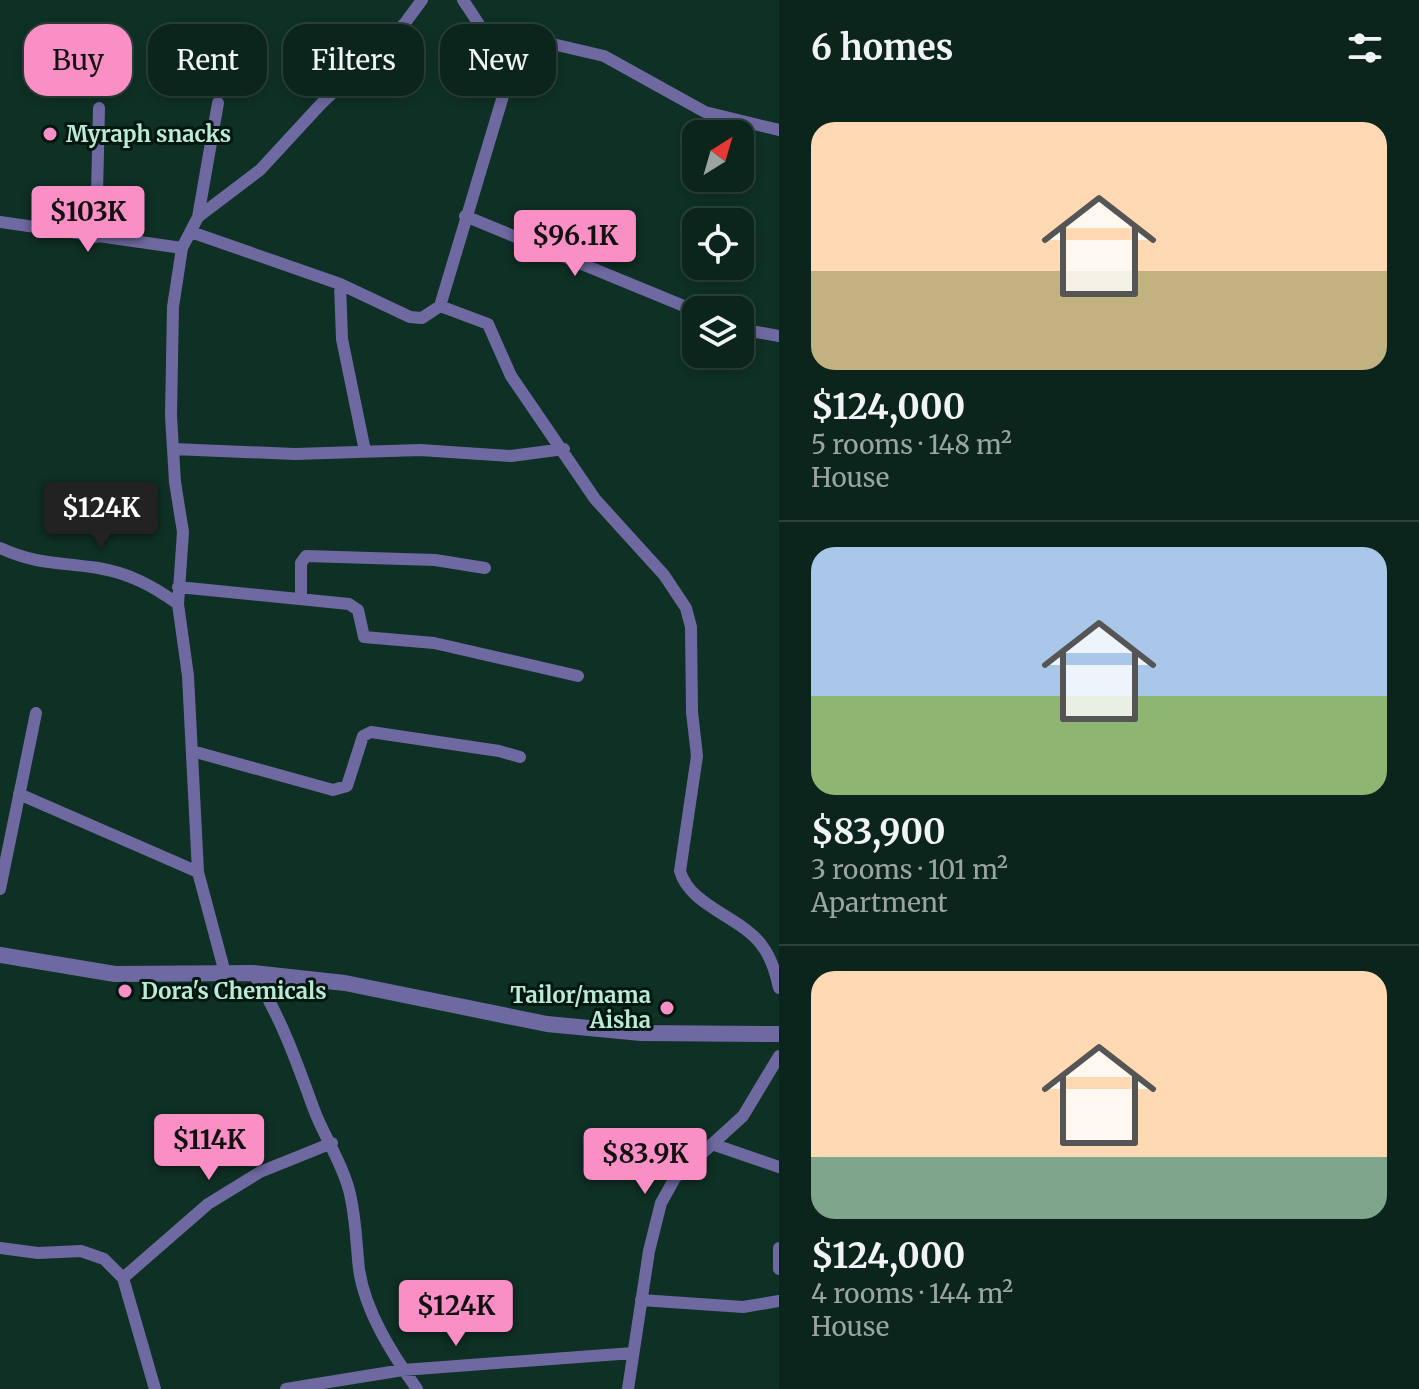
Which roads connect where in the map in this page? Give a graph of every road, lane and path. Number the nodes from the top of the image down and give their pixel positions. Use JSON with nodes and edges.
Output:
{"nodes":[{"id":1,"x":422,"y":0,"type":"edge"},
{"id":2,"x":463,"y":0,"type":"edge"},
{"id":3,"x":479,"y":24,"type":"edge"},
{"id":4,"x":556,"y":45,"type":"edge"},
{"id":5,"x":503,"y":96,"type":"edge"},
{"id":6,"x":218,"y":103,"type":"dead end"},
{"id":7,"x":99,"y":108,"type":"dead end"},
{"id":8,"x":779,"y":130,"type":"edge"},
{"id":9,"x":465,"y":216,"type":"junction"},
{"id":10,"x":198,"y":217,"type":"junction"},
{"id":11,"x":0,"y":222,"type":"edge"},
{"id":12,"x":191,"y":232,"type":"junction"},
{"id":13,"x":96,"y":237,"type":"junction"},
{"id":14,"x":182,"y":248,"type":"junction"},
{"id":15,"x":340,"y":284,"type":"junction"},
{"id":16,"x":682,"y":305,"type":"edge"},
{"id":17,"x":440,"y":306,"type":"junction"},
{"id":18,"x":754,"y":332,"type":"edge"},
{"id":19,"x":779,"y":336,"type":"edge"},
{"id":20,"x":173,"y":449,"type":"junction"},
{"id":21,"x":564,"y":449,"type":"junction"},
{"id":22,"x":365,"y":451,"type":"junction"},
{"id":23,"x":0,"y":548,"type":"edge"},
{"id":24,"x":485,"y":568,"type":"dead end"},
{"id":25,"x":178,"y":587,"type":"junction"},
{"id":26,"x":301,"y":598,"type":"junction"},
{"id":27,"x":178,"y":604,"type":"junction"},
{"id":28,"x":578,"y":676,"type":"dead end"},
{"id":29,"x":36,"y":713,"type":"dead end"},
{"id":30,"x":192,"y":751,"type":"junction"},
{"id":31,"x":520,"y":757,"type":"dead end"},
{"id":32,"x":19,"y":794,"type":"junction"},
{"id":33,"x":198,"y":872,"type":"junction"},
{"id":34,"x":0,"y":889,"type":"edge"},
{"id":35,"x":0,"y":955,"type":"edge"},
{"id":36,"x":225,"y":973,"type":"junction"},
{"id":37,"x":253,"y":973,"type":"junction"},
{"id":38,"x":779,"y":988,"type":"edge"},
{"id":39,"x":779,"y":1034,"type":"edge"},
{"id":40,"x":779,"y":1056,"type":"edge"},
{"id":41,"x":332,"y":1143,"type":"junction"},
{"id":42,"x":712,"y":1144,"type":"junction"},
{"id":43,"x":779,"y":1167,"type":"edge"},
{"id":44,"x":0,"y":1248,"type":"edge"},
{"id":45,"x":779,"y":1248,"type":"edge"},
{"id":46,"x":779,"y":1269,"type":"edge"},
{"id":47,"x":123,"y":1278,"type":"junction"},
{"id":48,"x":641,"y":1300,"type":"junction"},
{"id":49,"x":779,"y":1301,"type":"edge"},
{"id":50,"x":633,"y":1353,"type":"junction"},
{"id":51,"x":403,"y":1370,"type":"junction"},
{"id":52,"x":155,"y":1389,"type":"edge"},
{"id":53,"x":286,"y":1389,"type":"edge"},
{"id":54,"x":417,"y":1389,"type":"edge"},
{"id":55,"x":628,"y":1389,"type":"edge"}],
"edges":[{"from":1,"to":10,"type":"street"},
{"from":2,"to":3,"type":"street"},
{"from":4,"to":8,"type":"street"},
{"from":5,"to":9,"type":"street"},
{"from":6,"to":10,"type":"street"},
{"from":7,"to":13,"type":"street"},
{"from":9,"to":16,"type":"street"},
{"from":9,"to":17,"type":"street"},
{"from":10,"to":12,"type":"street"},
{"from":11,"to":13,"type":"street"},
{"from":12,"to":14,"type":"street"},
{"from":12,"to":15,"type":"street"},
{"from":13,"to":14,"type":"street"},
{"from":14,"to":20,"type":"street"},
{"from":15,"to":17,"type":"street"},
{"from":15,"to":22,"type":"street"},
{"from":17,"to":21,"type":"street"},
{"from":18,"to":19,"type":"street"},
{"from":20,"to":22,"type":"street"},
{"from":20,"to":25,"type":"street"},
{"from":21,"to":22,"type":"street"},
{"from":21,"to":38,"type":"street"},
{"from":23,"to":27,"type":"street"},
{"from":24,"to":26,"type":"street"},
{"from":25,"to":26,"type":"street"},
{"from":25,"to":27,"type":"street"},
{"from":26,"to":28,"type":"street"},
{"from":27,"to":30,"type":"street"},
{"from":29,"to":32,"type":"street"},
{"from":30,"to":31,"type":"street"},
{"from":30,"to":33,"type":"street"},
{"from":32,"to":33,"type":"street"},
{"from":32,"to":34,"type":"street"},
{"from":33,"to":36,"type":"street"},
{"from":35,"to":36,"type":"street"},
{"from":36,"to":37,"type":"street"},
{"from":37,"to":39,"type":"street"},
{"from":37,"to":41,"type":"street"},
{"from":40,"to":42,"type":"street"},
{"from":41,"to":47,"type":"street"},
{"from":41,"to":51,"type":"street"},
{"from":42,"to":43,"type":"street"},
{"from":42,"to":48,"type":"street"},
{"from":44,"to":47,"type":"street"},
{"from":45,"to":46,"type":"street"},
{"from":47,"to":52,"type":"street"},
{"from":48,"to":49,"type":"street"},
{"from":48,"to":50,"type":"street"},
{"from":50,"to":51,"type":"street"},
{"from":50,"to":55,"type":"street"},
{"from":51,"to":53,"type":"street"},
{"from":51,"to":54,"type":"street"}]}
